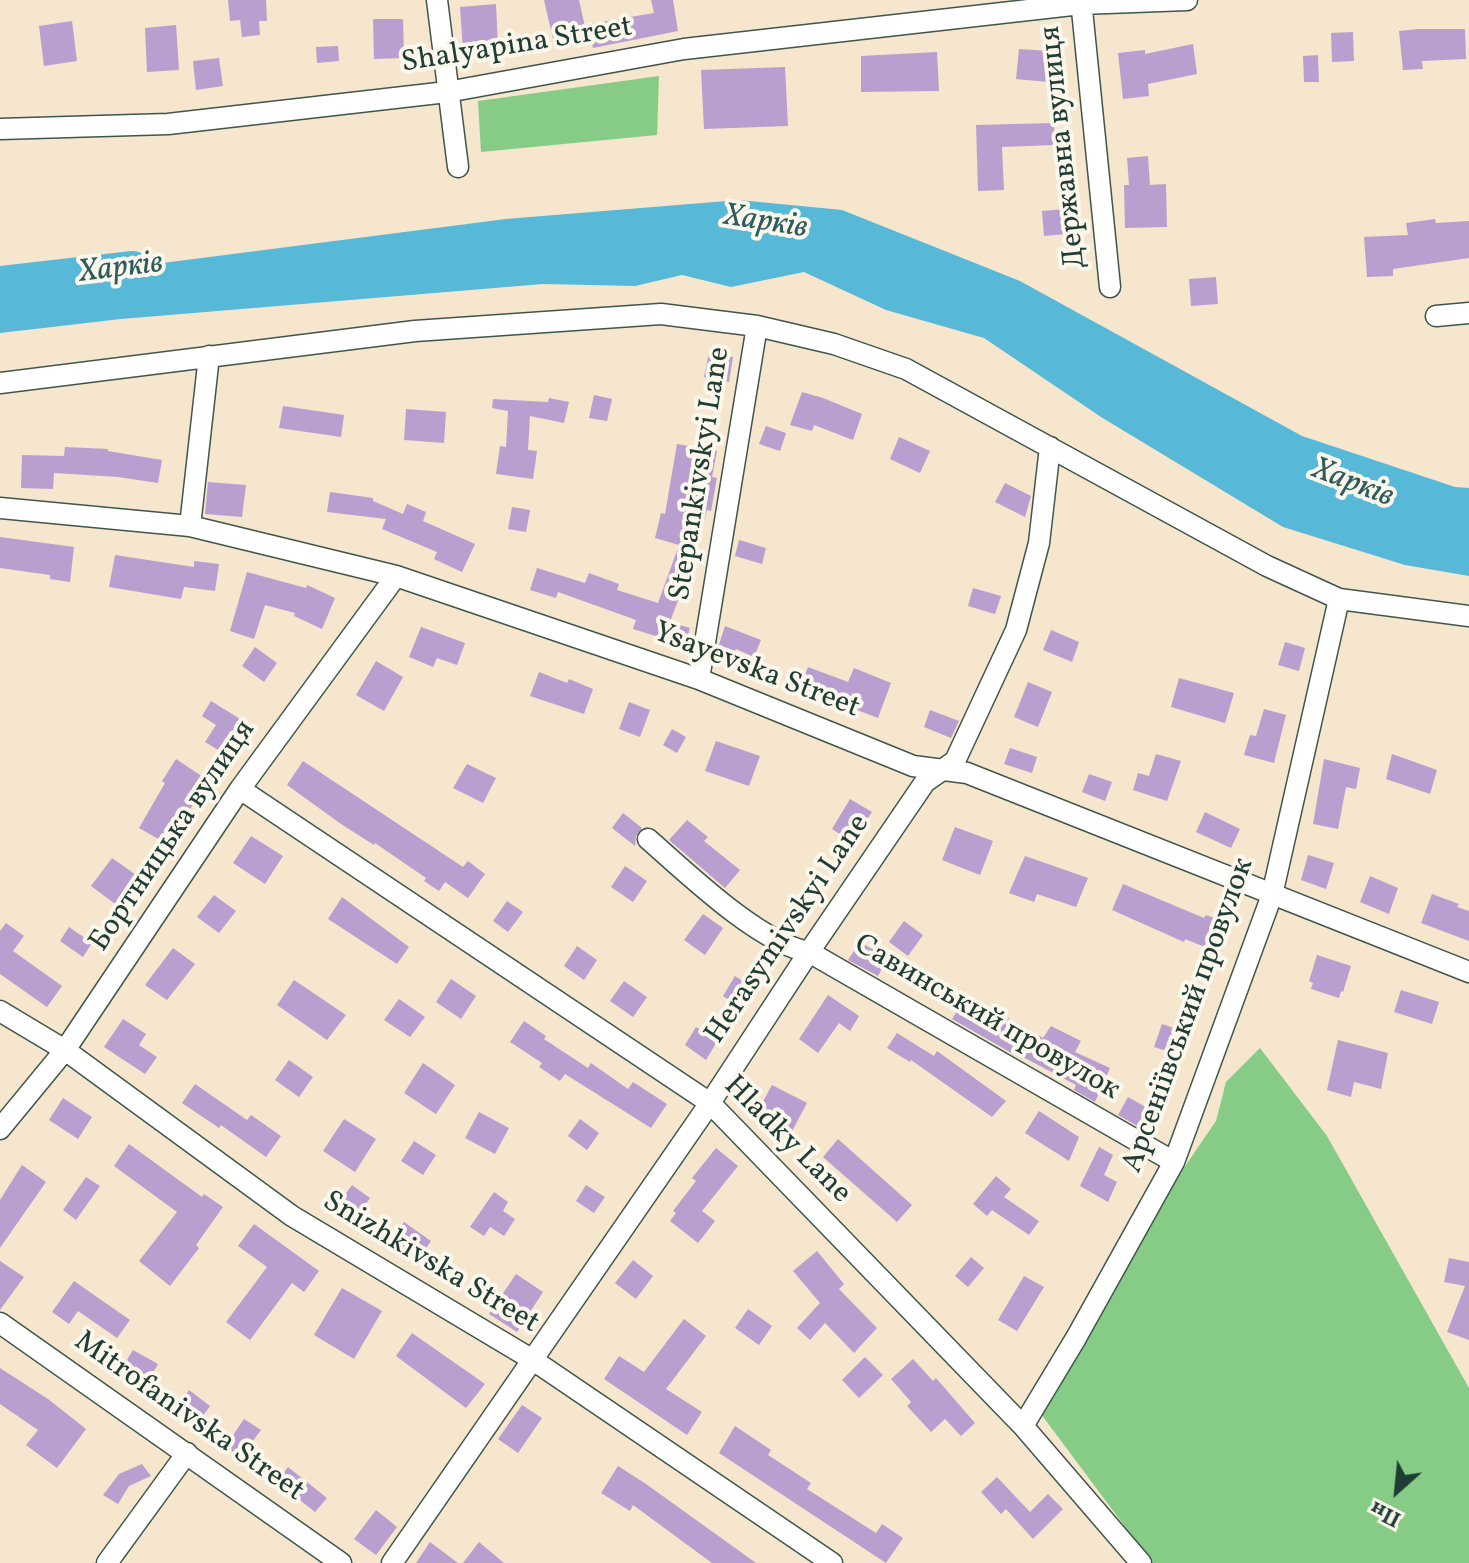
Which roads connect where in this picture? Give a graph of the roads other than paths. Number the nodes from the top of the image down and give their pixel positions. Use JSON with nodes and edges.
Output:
{"nodes":[{"id":1,"x":437,"y":0,"type":"edge"},
{"id":2,"x":1187,"y":0,"type":"edge"},
{"id":3,"x":1081,"y":2,"type":"edge"},
{"id":4,"x":447,"y":92,"type":"junction"},
{"id":5,"x":0,"y":129,"type":"edge"},
{"id":6,"x":458,"y":167,"type":"dead end"},
{"id":7,"x":1110,"y":287,"type":"dead end"},
{"id":8,"x":1469,"y":313,"type":"edge"},
{"id":9,"x":1436,"y":316,"type":"dead end"},
{"id":10,"x":757,"y":326,"type":"junction"},
{"id":11,"x":209,"y":356,"type":"junction"},
{"id":12,"x":0,"y":383,"type":"edge"},
{"id":13,"x":1050,"y":447,"type":"junction"},
{"id":14,"x":0,"y":508,"type":"edge"},
{"id":15,"x":190,"y":526,"type":"junction"},
{"id":16,"x":396,"y":576,"type":"junction"},
{"id":17,"x":1339,"y":599,"type":"junction"},
{"id":18,"x":1469,"y":616,"type":"edge"},
{"id":19,"x":699,"y":679,"type":"junction"},
{"id":20,"x":941,"y":770,"type":"junction"},
{"id":21,"x":240,"y":789,"type":"junction"},
{"id":22,"x":648,"y":839,"type":"dead end"},
{"id":23,"x":1272,"y":895,"type":"junction"},
{"id":24,"x":809,"y":952,"type":"junction"},
{"id":25,"x":1469,"y":972,"type":"edge"},
{"id":26,"x":0,"y":1011,"type":"edge"},
{"id":27,"x":65,"y":1050,"type":"junction"},
{"id":28,"x":710,"y":1103,"type":"junction"},
{"id":29,"x":0,"y":1129,"type":"edge"},
{"id":30,"x":1174,"y":1162,"type":"junction"},
{"id":31,"x":0,"y":1323,"type":"edge"},
{"id":32,"x":533,"y":1360,"type":"junction"},
{"id":33,"x":1023,"y":1426,"type":"junction"},
{"id":34,"x":187,"y":1453,"type":"junction"},
{"id":35,"x":107,"y":1563,"type":"edge"},
{"id":36,"x":341,"y":1563,"type":"edge"},
{"id":37,"x":392,"y":1563,"type":"edge"},
{"id":38,"x":832,"y":1563,"type":"edge"},
{"id":39,"x":1141,"y":1563,"type":"edge"}],
"edges":[{"from":1,"to":4,"type":"street"},
{"from":2,"to":3,"type":"street","name":"Shalyapina Street"},
{"from":3,"to":4,"type":"street","name":"Shalyapina Street"},
{"from":3,"to":7,"type":"street","name":"Державна вулиця"},
{"from":4,"to":5,"type":"street","name":"Shalyapina Street"},
{"from":4,"to":6,"type":"street"},
{"from":8,"to":9,"type":"street"},
{"from":10,"to":11,"type":"street"},
{"from":10,"to":13,"type":"street"},
{"from":10,"to":19,"type":"street","name":"Stepankivskyi Lane"},
{"from":11,"to":12,"type":"street"},
{"from":11,"to":15,"type":"street"},
{"from":13,"to":17,"type":"street"},
{"from":13,"to":20,"type":"street","name":"Herasymivskyi Lane"},
{"from":14,"to":15,"type":"street","name":"Ysayevska Street"},
{"from":15,"to":16,"type":"street","name":"Ysayevska Street"},
{"from":16,"to":19,"type":"street","name":"Ysayevska Street"},
{"from":16,"to":21,"type":"street","name":"Бортницька вулиця"},
{"from":17,"to":18,"type":"street"},
{"from":17,"to":23,"type":"street","name":"Арсеніївський провулок"},
{"from":19,"to":20,"type":"street","name":"Ysayevska Street"},
{"from":20,"to":23,"type":"street","name":"Ysayevska Street"},
{"from":20,"to":24,"type":"street","name":"Herasymivskyi Lane"},
{"from":21,"to":27,"type":"street","name":"Бортницька вулиця"},
{"from":21,"to":28,"type":"street","name":"Hladky Lane"},
{"from":22,"to":24,"type":"street","name":"Савинський провулок"},
{"from":23,"to":25,"type":"street","name":"Ysayevska Street"},
{"from":23,"to":30,"type":"street","name":"Арсеніївський провулок"},
{"from":24,"to":28,"type":"street","name":"Herasymivskyi Lane"},
{"from":24,"to":30,"type":"street","name":"Савинський провулок"},
{"from":26,"to":27,"type":"street","name":"Snizhkivska Street"},
{"from":27,"to":29,"type":"street","name":"Бортницька вулиця"},
{"from":27,"to":32,"type":"street","name":"Snizhkivska Street"},
{"from":28,"to":32,"type":"street","name":"Herasymivskyi Lane"},
{"from":28,"to":33,"type":"street","name":"Hladky Lane"},
{"from":30,"to":33,"type":"street","name":"Арсеніївський провулок"},
{"from":31,"to":34,"type":"street","name":"Mitrofanivska Street"},
{"from":32,"to":37,"type":"street","name":"Herasymivskyi Lane"},
{"from":32,"to":38,"type":"street","name":"Snizhkivska Street"},
{"from":33,"to":39,"type":"street","name":"Hladky Lane"},
{"from":34,"to":35,"type":"street"},
{"from":34,"to":36,"type":"street","name":"Mitrofanivska Street"}]}
